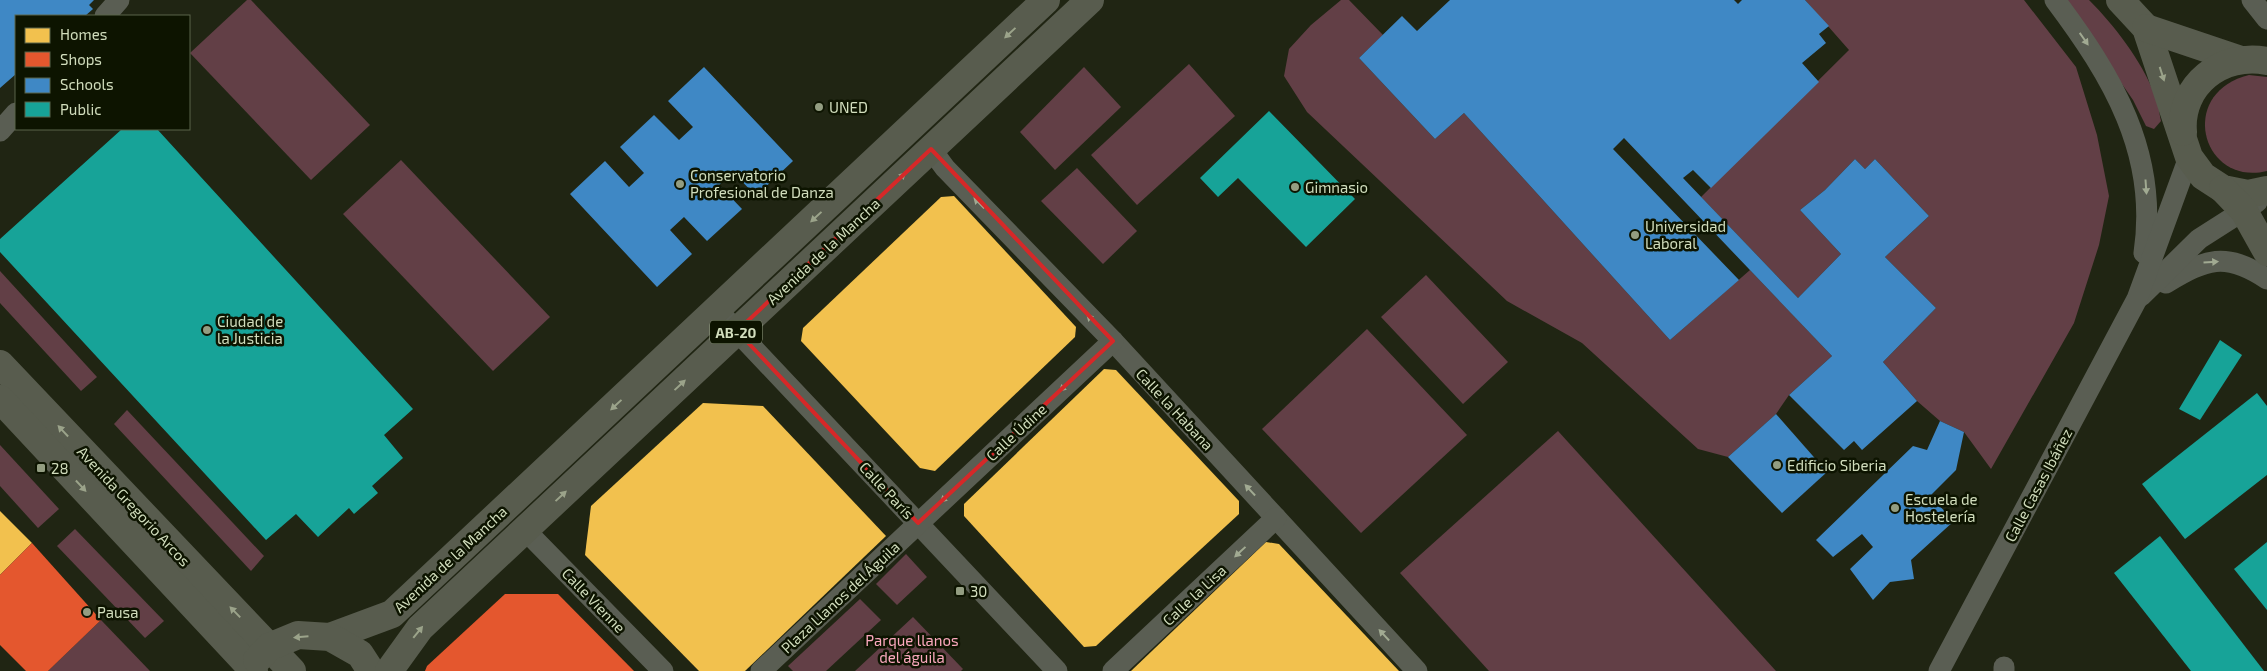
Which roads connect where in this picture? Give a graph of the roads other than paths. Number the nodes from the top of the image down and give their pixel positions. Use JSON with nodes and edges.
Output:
{"nodes":[{"id":1,"x":119,"y":0,"type":"edge"},
{"id":2,"x":1046,"y":0,"type":"edge"},
{"id":3,"x":1090,"y":0,"type":"edge"},
{"id":4,"x":2055,"y":0,"type":"edge"},
{"id":5,"x":2120,"y":0,"type":"edge"},
{"id":6,"x":2252,"y":0,"type":"edge"},
{"id":7,"x":105,"y":15,"type":"edge"},
{"id":8,"x":2267,"y":19,"type":"edge"},
{"id":9,"x":2146,"y":28,"type":"junction"},
{"id":10,"x":2260,"y":60,"type":"edge"},
{"id":11,"x":15,"y":114,"type":"edge"},
{"id":12,"x":0,"y":131,"type":"edge"},
{"id":13,"x":930,"y":149,"type":"junction"},
{"id":14,"x":2186,"y":149,"type":"junction"},
{"id":15,"x":2223,"y":189,"type":"junction"},
{"id":16,"x":2267,"y":190,"type":"edge"},
{"id":17,"x":2267,"y":195,"type":"edge"},
{"id":18,"x":2244,"y":211,"type":"junction"},
{"id":19,"x":2267,"y":252,"type":"edge"},
{"id":20,"x":2267,"y":279,"type":"edge"},
{"id":21,"x":2138,"y":300,"type":"junction"},
{"id":22,"x":717,"y":310,"type":"junction"},
{"id":23,"x":737,"y":331,"type":"junction"},
{"id":24,"x":1113,"y":341,"type":"junction"},
{"id":25,"x":0,"y":364,"type":"edge"},
{"id":26,"x":0,"y":399,"type":"edge"},
{"id":27,"x":513,"y":501,"type":"junction"},
{"id":28,"x":1276,"y":518,"type":"junction"},
{"id":29,"x":918,"y":524,"type":"junction"},
{"id":30,"x":530,"y":526,"type":"junction"},
{"id":31,"x":330,"y":636,"type":"junction"},
{"id":32,"x":269,"y":647,"type":"junction"},
{"id":33,"x":1049,"y":668,"type":"edge"},
{"id":34,"x":251,"y":670,"type":"edge"},
{"id":35,"x":1941,"y":670,"type":"edge"},
{"id":36,"x":292,"y":671,"type":"edge"},
{"id":37,"x":371,"y":671,"type":"edge"},
{"id":38,"x":389,"y":671,"type":"edge"},
{"id":39,"x":663,"y":671,"type":"edge"},
{"id":40,"x":761,"y":671,"type":"edge"},
{"id":41,"x":1113,"y":671,"type":"edge"},
{"id":42,"x":1417,"y":671,"type":"edge"}],
"edges":[{"from":1,"to":7,"type":"street"},
{"from":2,"to":22,"type":"main road","name":"Avenida de la Mancha","number":"AB-20","one_way":true},
{"from":3,"to":13,"type":"main road","name":"Avenida de la Mancha","number":"AB-20"},
{"from":4,"to":21,"type":"street","one_way":true},
{"from":5,"to":9,"type":"main road"},
{"from":6,"to":8,"type":"street"},
{"from":9,"to":10,"type":"main road"},
{"from":9,"to":14,"type":"main road","one_way":true},
{"from":10,"to":14,"type":"main road"},
{"from":11,"to":12,"type":"street"},
{"from":23,"to":13,"type":"main road","name":"Avenida de la Mancha","number":"AB-20","one_way":true},
{"from":24,"to":13,"type":"street","name":"Calle la Habana","one_way":true},
{"from":14,"to":15,"type":"main road"},
{"from":14,"to":21,"type":"street","name":"Calle Casas Ibáñez"},
{"from":15,"to":16,"type":"main road"},
{"from":15,"to":18,"type":"main road"},
{"from":17,"to":18,"type":"street","name":"Calle Casas Ibáñez"},
{"from":18,"to":19,"type":"main road"},
{"from":18,"to":21,"type":"street","name":"Calle Casas Ibáñez"},
{"from":21,"to":20,"type":"street","one_way":true},
{"from":21,"to":35,"type":"street","name":"Calle Casas Ibáñez"},
{"from":22,"to":23,"type":"street","name":"Calle París"},
{"from":22,"to":27,"type":"main road","name":"Avenida de la Mancha","number":"AB-20","one_way":true},
{"from":23,"to":29,"type":"street","name":"Calle París"},
{"from":30,"to":23,"type":"main road","name":"Avenida de la Mancha","number":"AB-20","one_way":true},
{"from":28,"to":24,"type":"street","name":"Calle la Habana","one_way":true},
{"from":24,"to":29,"type":"street","name":"Calle Údine","one_way":true},
{"from":32,"to":25,"type":"main road","name":"Avenida Gregorio Arcos","one_way":true},
{"from":26,"to":34,"type":"main road","name":"Avenida Gregorio Arcos","one_way":true},
{"from":27,"to":30,"type":"street","name":"Avenida de la Mancha"},
{"from":27,"to":31,"type":"main road","name":"Avenida de la Mancha","number":"AB-20"},
{"from":28,"to":41,"type":"street","name":"Calle la Lisa","one_way":true},
{"from":42,"to":28,"type":"street","name":"Calle la Habana","one_way":true},
{"from":29,"to":33,"type":"street","name":"Calle París"},
{"from":29,"to":40,"type":"street","name":"Plaza Llanos del Águila"},
{"from":38,"to":30,"type":"main road","name":"Avenida de la Mancha","number":"AB-20","one_way":true},
{"from":30,"to":39,"type":"street","name":"Calle Vienne"},
{"from":31,"to":32,"type":"main road","name":"Avenida de la Mancha","one_way":true},
{"from":31,"to":37,"type":"main road","name":"Avenida de la Mancha"},
{"from":32,"to":34,"type":"main road","name":"Avenida de la Mancha"},
{"from":32,"to":36,"type":"main road","name":"Avenida Gregorio Arcos"}]}
